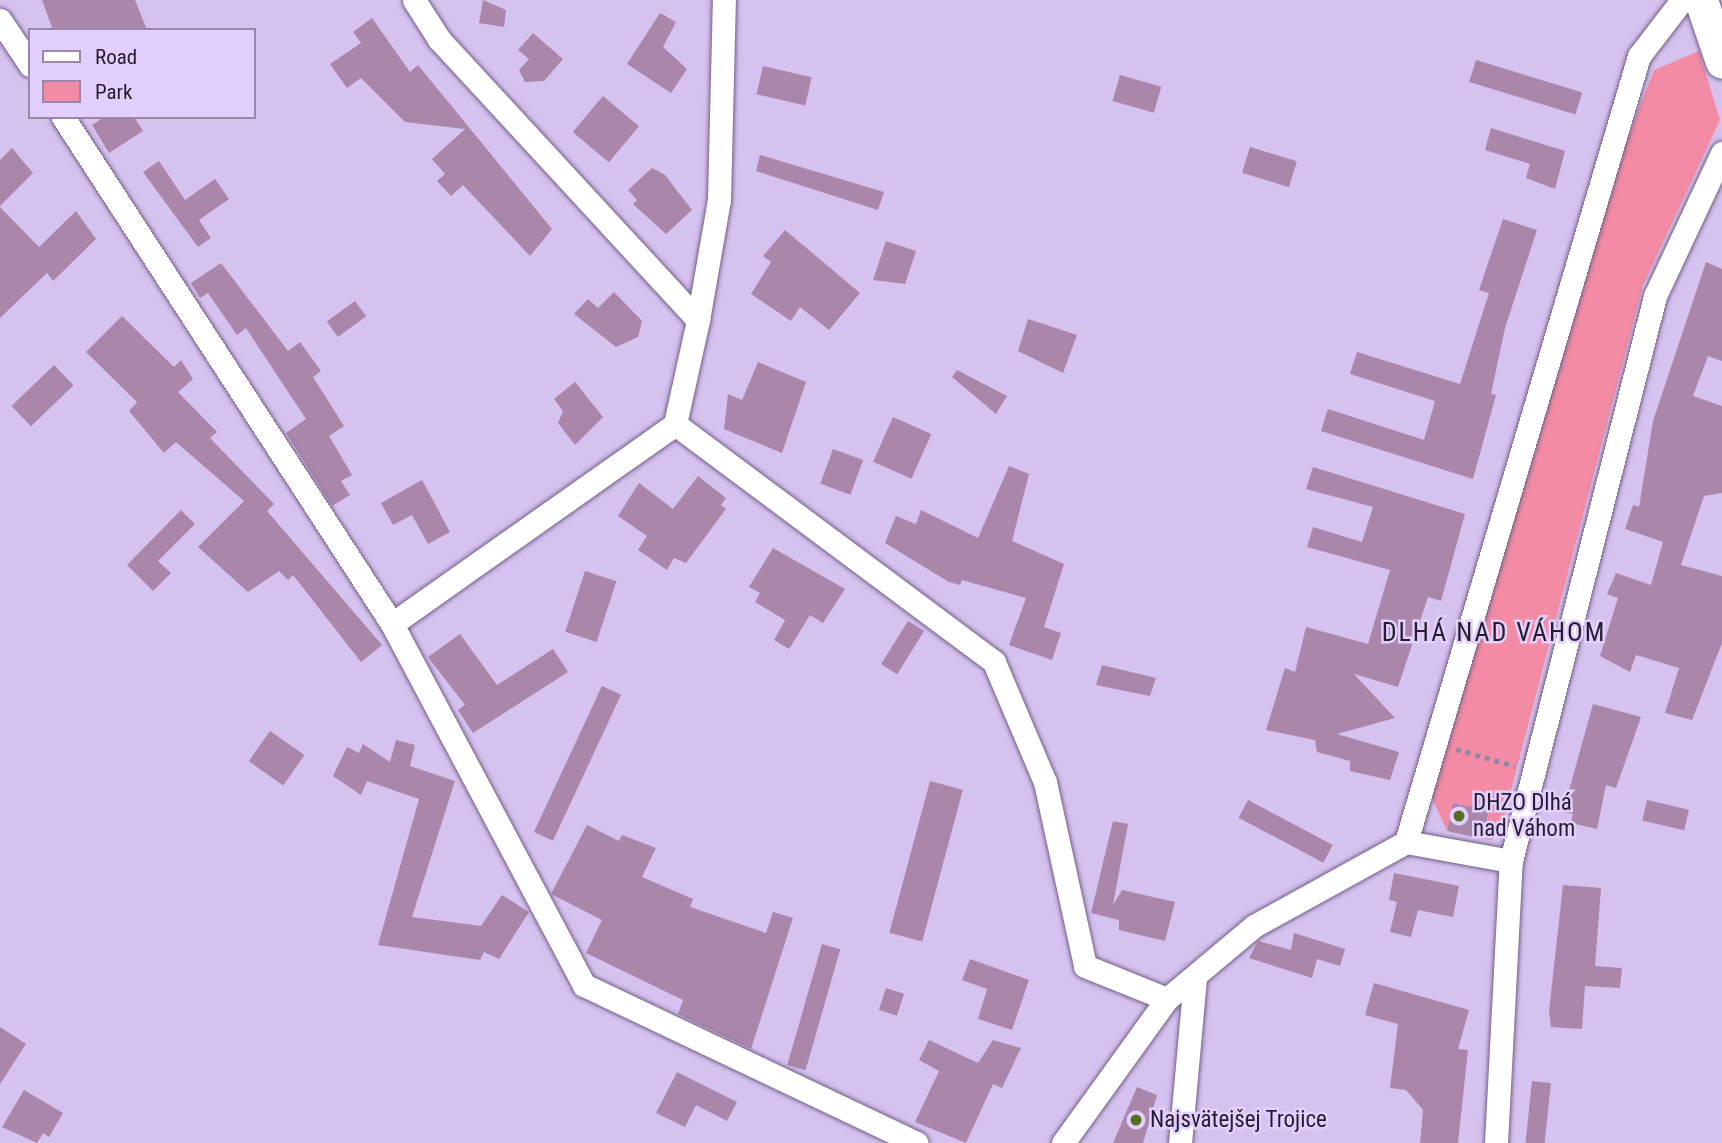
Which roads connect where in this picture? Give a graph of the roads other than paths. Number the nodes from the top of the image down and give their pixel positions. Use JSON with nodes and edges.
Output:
{"nodes":[{"id":1,"x":414,"y":0,"type":"edge"},
{"id":2,"x":724,"y":0,"type":"edge"},
{"id":3,"x":1682,"y":0,"type":"edge"},
{"id":4,"x":1701,"y":0,"type":"edge"},
{"id":5,"x":0,"y":20,"type":"edge"},
{"id":6,"x":28,"y":62,"type":"edge"},
{"id":7,"x":1722,"y":62,"type":"edge"},
{"id":8,"x":64,"y":119,"type":"edge"},
{"id":9,"x":1722,"y":153,"type":"edge"},
{"id":10,"x":698,"y":320,"type":"junction"},
{"id":11,"x":675,"y":424,"type":"junction"},
{"id":12,"x":392,"y":624,"type":"junction"},
{"id":13,"x":1406,"y":842,"type":"junction"},
{"id":14,"x":1511,"y":861,"type":"junction"},
{"id":15,"x":1195,"y":978,"type":"junction"},
{"id":16,"x":1167,"y":999,"type":"junction"},
{"id":17,"x":916,"y":1143,"type":"edge"},
{"id":18,"x":1063,"y":1143,"type":"edge"},
{"id":19,"x":1180,"y":1143,"type":"edge"},
{"id":20,"x":1496,"y":1143,"type":"edge"}],
"edges":[{"from":1,"to":10,"type":"street"},
{"from":2,"to":10,"type":"street"},
{"from":3,"to":13,"type":"street"},
{"from":4,"to":7,"type":"main road"},
{"from":5,"to":6,"type":"street"},
{"from":8,"to":12,"type":"street"},
{"from":9,"to":14,"type":"street"},
{"from":10,"to":11,"type":"street"},
{"from":11,"to":12,"type":"street"},
{"from":11,"to":16,"type":"street"},
{"from":12,"to":17,"type":"street"},
{"from":13,"to":14,"type":"street"},
{"from":13,"to":15,"type":"street"},
{"from":14,"to":20,"type":"street"},
{"from":15,"to":16,"type":"street"},
{"from":15,"to":19,"type":"street"},
{"from":16,"to":18,"type":"street"}]}
